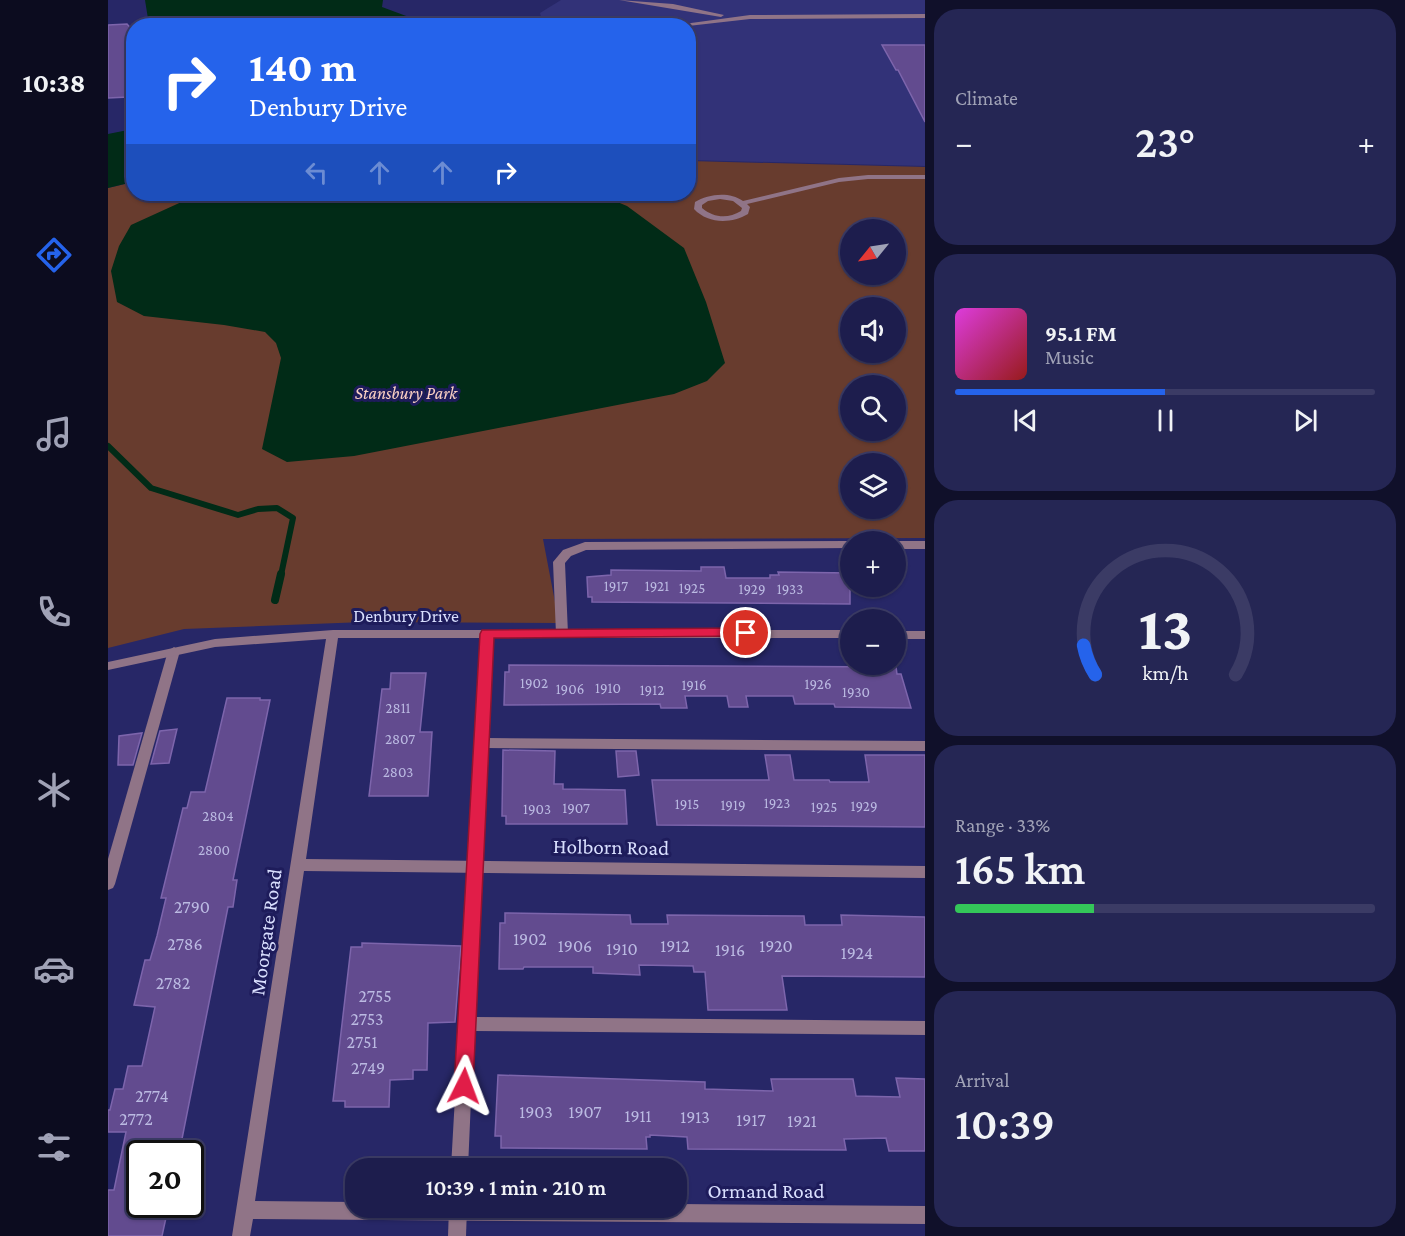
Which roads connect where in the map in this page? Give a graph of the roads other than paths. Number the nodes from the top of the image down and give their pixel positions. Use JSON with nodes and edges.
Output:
{"nodes":[{"id":1,"x":622,"y":0,"type":"edge"},
{"id":2,"x":683,"y":0,"type":"edge"},
{"id":3,"x":673,"y":6,"type":"junction"},
{"id":4,"x":925,"y":16,"type":"edge"},
{"id":5,"x":736,"y":18,"type":"junction"},
{"id":6,"x":696,"y":23,"type":"edge"},
{"id":7,"x":925,"y":177,"type":"edge"},
{"id":8,"x":742,"y":203,"type":"junction"},
{"id":9,"x":840,"y":545,"type":"edge"},
{"id":10,"x":906,"y":545,"type":"edge"},
{"id":11,"x":925,"y":545,"type":"edge"},
{"id":12,"x":333,"y":634,"type":"junction"},
{"id":13,"x":487,"y":634,"type":"junction"},
{"id":14,"x":562,"y":634,"type":"junction"},
{"id":15,"x":840,"y":634,"type":"edge"},
{"id":16,"x":906,"y":634,"type":"edge"},
{"id":17,"x":925,"y":635,"type":"edge"},
{"id":18,"x":174,"y":651,"type":"junction"},
{"id":19,"x":108,"y":666,"type":"edge"},
{"id":20,"x":481,"y":742,"type":"junction"},
{"id":21,"x":925,"y":746,"type":"edge"},
{"id":22,"x":297,"y":865,"type":"junction"},
{"id":23,"x":474,"y":867,"type":"junction"},
{"id":24,"x":925,"y":872,"type":"edge"},
{"id":25,"x":108,"y":884,"type":"edge"},
{"id":26,"x":466,"y":1024,"type":"junction"},
{"id":27,"x":925,"y":1028,"type":"edge"},
{"id":28,"x":459,"y":1158,"type":"edge"},
{"id":29,"x":246,"y":1210,"type":"junction"},
{"id":30,"x":345,"y":1210,"type":"edge"},
{"id":31,"x":687,"y":1212,"type":"edge"},
{"id":32,"x":925,"y":1215,"type":"edge"},
{"id":33,"x":457,"y":1218,"type":"edge"},
{"id":34,"x":242,"y":1236,"type":"edge"},
{"id":35,"x":457,"y":1236,"type":"edge"}],
"edges":[{"from":1,"to":3,"type":"street"},
{"from":2,"to":3,"type":"street"},
{"from":3,"to":5,"type":"street"},
{"from":4,"to":5,"type":"street"},
{"from":5,"to":6,"type":"street"},
{"from":7,"to":8,"type":"street"},
{"from":8,"to":8,"type":"street"},
{"from":9,"to":14,"type":"street"},
{"from":10,"to":11,"type":"street"},
{"from":12,"to":13,"type":"street","name":"Denbury Drive"},
{"from":12,"to":18,"type":"street","name":"Denbury Drive"},
{"from":12,"to":22,"type":"street","name":"Moorgate Road"},
{"from":13,"to":14,"type":"street","name":"Denbury Drive"},
{"from":13,"to":20,"type":"street"},
{"from":14,"to":15,"type":"street","name":"Denbury Drive"},
{"from":16,"to":17,"type":"street"},
{"from":18,"to":19,"type":"street","name":"Denbury Drive"},
{"from":18,"to":25,"type":"street"},
{"from":20,"to":21,"type":"street"},
{"from":20,"to":23,"type":"street"},
{"from":22,"to":23,"type":"street","name":"Holborn Road"},
{"from":22,"to":29,"type":"street","name":"Moorgate Road"},
{"from":23,"to":24,"type":"street","name":"Holborn Road"},
{"from":23,"to":26,"type":"street"},
{"from":26,"to":27,"type":"street"},
{"from":26,"to":28,"type":"street"},
{"from":29,"to":30,"type":"street","name":"Ormand Road"},
{"from":29,"to":34,"type":"street","name":"Moorgate Road"},
{"from":31,"to":32,"type":"street","name":"Ormand Road"},
{"from":33,"to":35,"type":"street"}]}
